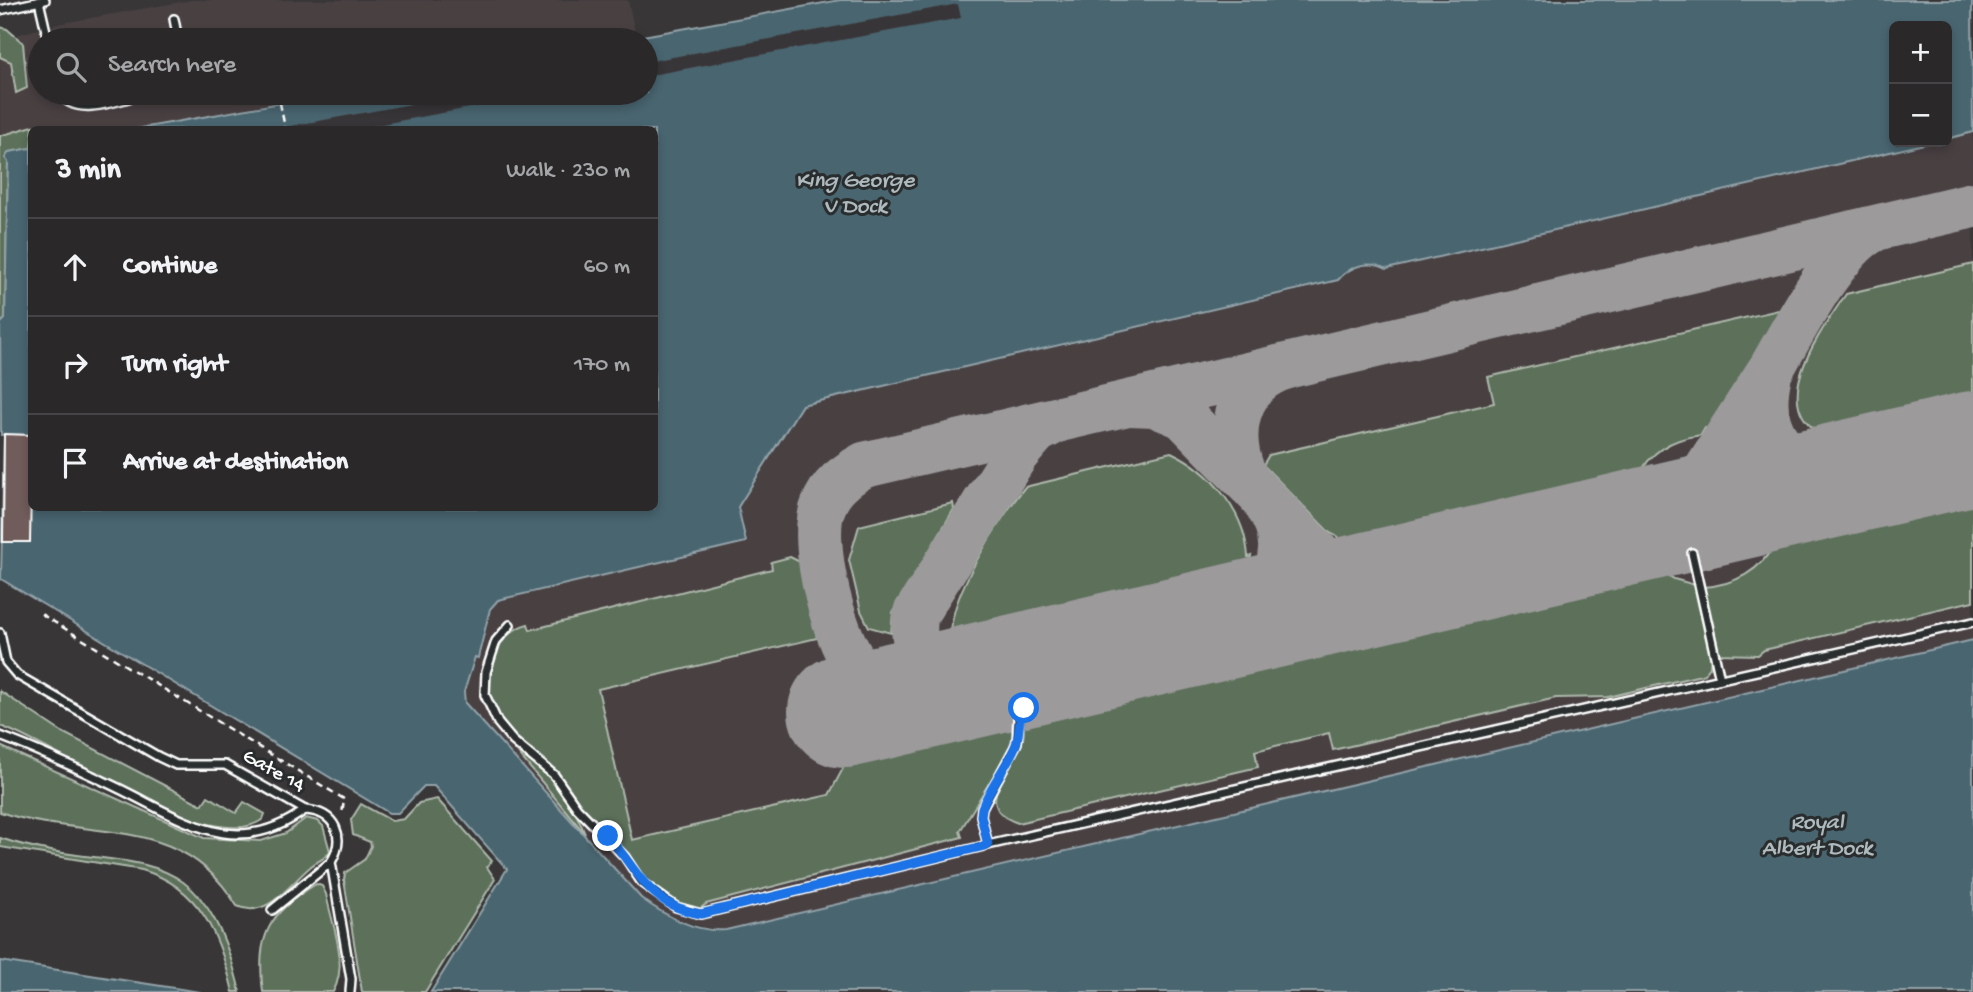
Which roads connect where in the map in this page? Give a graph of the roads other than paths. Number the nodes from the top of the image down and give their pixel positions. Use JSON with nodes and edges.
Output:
{"nodes":[{"id":1,"x":42,"y":1,"type":"edge"},
{"id":2,"x":0,"y":10,"type":"edge"},
{"id":3,"x":174,"y":19,"type":"dead end"},
{"id":4,"x":46,"y":28,"type":"edge"},
{"id":5,"x":176,"y":28,"type":"edge"},
{"id":6,"x":1692,"y":553,"type":"dead end"},
{"id":7,"x":1973,"y":622,"type":"edge"},
{"id":8,"x":510,"y":625,"type":"dead end"},
{"id":9,"x":0,"y":633,"type":"edge"},
{"id":10,"x":1720,"y":679,"type":"junction"},
{"id":11,"x":1024,"y":708,"type":"dead end"},
{"id":12,"x":0,"y":736,"type":"edge"},
{"id":13,"x":305,"y":810,"type":"junction"},
{"id":14,"x":988,"y":845,"type":"junction"},
{"id":15,"x":331,"y":862,"type":"junction"},
{"id":16,"x":272,"y":910,"type":"dead end"},
{"id":17,"x":350,"y":992,"type":"edge"}],
"edges":[{"from":1,"to":2,"type":"lane"},
{"from":1,"to":4,"type":"lane"},
{"from":3,"to":5,"type":"lane"},
{"from":6,"to":10,"type":"lane"},
{"from":7,"to":10,"type":"lane"},
{"from":8,"to":14,"type":"lane"},
{"from":9,"to":13,"type":"lane","name":"Gate 14"},
{"from":10,"to":14,"type":"lane"},
{"from":11,"to":14,"type":"lane"},
{"from":12,"to":13,"type":"lane"},
{"from":13,"to":15,"type":"lane","name":"Gate 14"},
{"from":15,"to":16,"type":"lane"},
{"from":15,"to":17,"type":"lane"}]}
